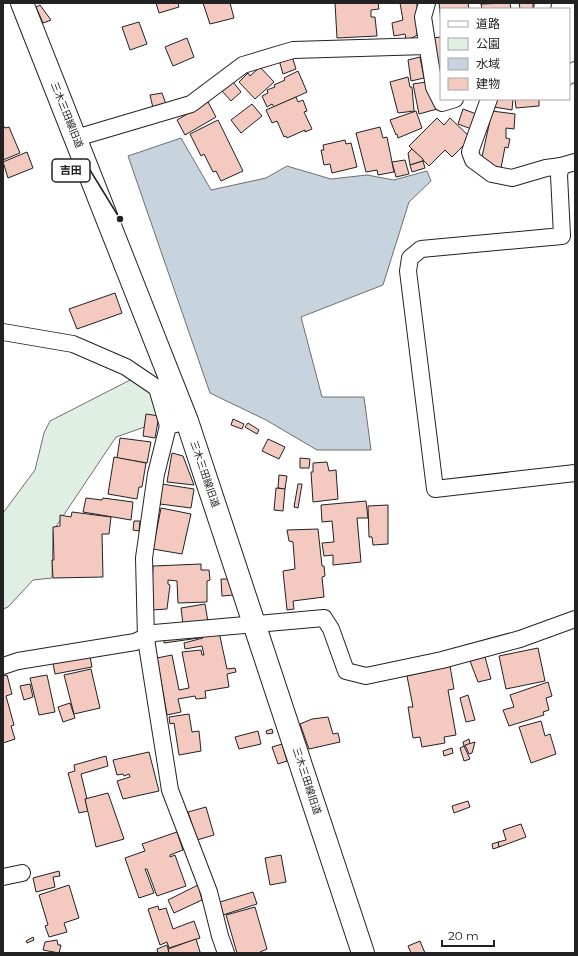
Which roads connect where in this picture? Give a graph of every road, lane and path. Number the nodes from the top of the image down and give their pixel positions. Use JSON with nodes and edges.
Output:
{"nodes":[{"id":1,"x":22,"y":3,"type":"edge"},
{"id":2,"x":427,"y":3,"type":"edge"},
{"id":3,"x":427,"y":46,"type":"junction"},
{"id":4,"x":440,"y":99,"type":"edge"},
{"id":5,"x":440,"y":100,"type":"edge"},
{"id":6,"x":452,"y":100,"type":"edge"},
{"id":7,"x":489,"y":100,"type":"edge"},
{"id":8,"x":76,"y":138,"type":"junction"},
{"id":9,"x":568,"y":164,"type":"edge"},
{"id":10,"x":3,"y":332,"type":"edge"},
{"id":11,"x":177,"y":424,"type":"junction"},
{"id":12,"x":575,"y":473,"type":"edge"},
{"id":13,"x":575,"y":619,"type":"edge"},
{"id":14,"x":255,"y":624,"type":"junction"},
{"id":15,"x":146,"y":638,"type":"junction"},
{"id":16,"x":3,"y":666,"type":"edge"},
{"id":17,"x":22,"y":873,"type":"dead end"},
{"id":18,"x":3,"y":877,"type":"edge"},
{"id":19,"x":226,"y":953,"type":"edge"},
{"id":20,"x":363,"y":953,"type":"edge"}],
"edges":[{"from":1,"to":8,"type":"street","name":"三木三田線旧道"},
{"from":2,"to":3,"type":"street"},
{"from":3,"to":4,"type":"street"},
{"from":3,"to":8,"type":"street"},
{"from":5,"to":6,"type":"street"},
{"from":7,"to":9,"type":"street"},
{"from":8,"to":11,"type":"street","name":"三木三田線旧道"},
{"from":9,"to":12,"type":"street"},
{"from":10,"to":11,"type":"street"},
{"from":11,"to":14,"type":"street","name":"三木三田線旧道"},
{"from":11,"to":15,"type":"street"},
{"from":13,"to":14,"type":"street"},
{"from":14,"to":15,"type":"street"},
{"from":14,"to":20,"type":"street","name":"三木三田線旧道"},
{"from":15,"to":16,"type":"street"},
{"from":15,"to":19,"type":"street"},
{"from":17,"to":18,"type":"street"}]}
